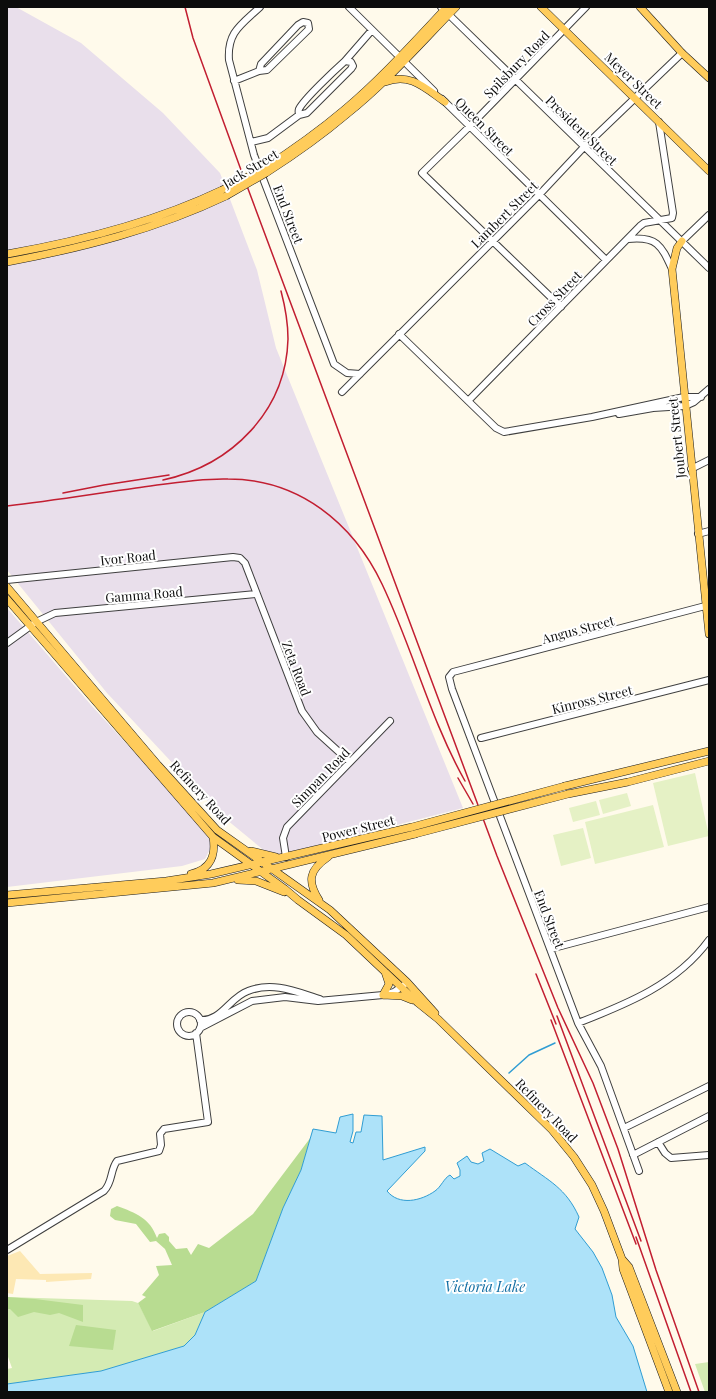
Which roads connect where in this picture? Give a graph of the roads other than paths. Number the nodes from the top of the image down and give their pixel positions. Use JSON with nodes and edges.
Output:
{"nodes":[{"id":1,"x":349,"y":7,"type":"edge"},
{"id":2,"x":456,"y":7,"type":"edge"},
{"id":3,"x":541,"y":7,"type":"edge"},
{"id":4,"x":586,"y":7,"type":"edge"},
{"id":5,"x":640,"y":7,"type":"edge"},
{"id":6,"x":256,"y":8,"type":"edge"},
{"id":7,"x":445,"y":10,"type":"edge"},
{"id":8,"x":372,"y":30,"type":"junction"},
{"id":9,"x":564,"y":30,"type":"junction"},
{"id":10,"x":682,"y":53,"type":"junction"},
{"id":11,"x":402,"y":59,"type":"junction"},
{"id":12,"x":345,"y":61,"type":"junction"},
{"id":13,"x":259,"y":71,"type":"junction"},
{"id":14,"x":709,"y":78,"type":"edge"},
{"id":15,"x":515,"y":80,"type":"junction"},
{"id":16,"x":234,"y":81,"type":"junction"},
{"id":17,"x":382,"y":83,"type":"junction"},
{"id":18,"x":634,"y":98,"type":"junction"},
{"id":19,"x":445,"y":102,"type":"junction"},
{"id":20,"x":299,"y":115,"type":"junction"},
{"id":21,"x":660,"y":122,"type":"junction"},
{"id":22,"x":470,"y":126,"type":"junction"},
{"id":23,"x":251,"y":142,"type":"junction"},
{"id":24,"x":584,"y":147,"type":"junction"},
{"id":25,"x":264,"y":171,"type":"junction"},
{"id":26,"x":709,"y":172,"type":"edge"},
{"id":27,"x":539,"y":195,"type":"junction"},
{"id":28,"x":187,"y":210,"type":"junction"},
{"id":29,"x":709,"y":215,"type":"edge"},
{"id":30,"x":660,"y":220,"type":"junction"},
{"id":31,"x":628,"y":239,"type":"junction"},
{"id":32,"x":491,"y":241,"type":"junction"},
{"id":33,"x":682,"y":241,"type":"junction"},
{"id":34,"x":7,"y":254,"type":"edge"},
{"id":35,"x":606,"y":260,"type":"junction"},
{"id":36,"x":7,"y":262,"type":"edge"},
{"id":37,"x":709,"y":268,"type":"edge"},
{"id":38,"x":672,"y":269,"type":"junction"},
{"id":39,"x":561,"y":307,"type":"junction"},
{"id":40,"x":399,"y":334,"type":"junction"},
{"id":41,"x":360,"y":374,"type":"junction"},
{"id":42,"x":709,"y":389,"type":"edge"},
{"id":43,"x":342,"y":392,"type":"dead end"},
{"id":44,"x":701,"y":396,"type":"junction"},
{"id":45,"x":684,"y":398,"type":"junction"},
{"id":46,"x":468,"y":401,"type":"junction"},
{"id":47,"x":686,"y":406,"type":"junction"},
{"id":48,"x":592,"y":417,"type":"junction"},
{"id":49,"x":709,"y":460,"type":"edge"},
{"id":50,"x":691,"y":469,"type":"junction"},
{"id":51,"x":709,"y":531,"type":"edge"},
{"id":52,"x":698,"y":534,"type":"junction"},
{"id":53,"x":246,"y":567,"type":"joint"},
{"id":54,"x":7,"y":580,"type":"edge"},
{"id":55,"x":7,"y":587,"type":"edge"},
{"id":56,"x":256,"y":594,"type":"junction"},
{"id":57,"x":7,"y":599,"type":"edge"},
{"id":58,"x":708,"y":606,"type":"edge"},
{"id":59,"x":32,"y":624,"type":"junction"},
{"id":60,"x":709,"y":634,"type":"edge"},
{"id":61,"x":7,"y":643,"type":"edge"},
{"id":62,"x":453,"y":672,"type":"joint"},
{"id":63,"x":86,"y":679,"type":"junction"},
{"id":64,"x":709,"y":680,"type":"edge"},
{"id":65,"x":80,"y":684,"type":"junction"},
{"id":66,"x":108,"y":705,"type":"junction"},
{"id":67,"x":103,"y":711,"type":"junction"},
{"id":68,"x":390,"y":720,"type":"dead end"},
{"id":69,"x":135,"y":735,"type":"junction"},
{"id":70,"x":482,"y":738,"type":"dead end"},
{"id":71,"x":128,"y":740,"type":"junction"},
{"id":72,"x":709,"y":751,"type":"edge"},
{"id":73,"x":709,"y":760,"type":"edge"},
{"id":74,"x":350,"y":762,"type":"junction"},
{"id":75,"x":414,"y":830,"type":"junction"},
{"id":76,"x":213,"y":837,"type":"junction"},
{"id":77,"x":244,"y":849,"type":"junction"},
{"id":78,"x":332,"y":855,"type":"junction"},
{"id":79,"x":283,"y":857,"type":"junction"},
{"id":80,"x":263,"y":862,"type":"junction"},
{"id":81,"x":252,"y":865,"type":"junction"},
{"id":82,"x":272,"y":869,"type":"junction"},
{"id":83,"x":261,"y":871,"type":"junction"},
{"id":84,"x":230,"y":879,"type":"junction"},
{"id":85,"x":166,"y":881,"type":"junction"},
{"id":86,"x":9,"y":898,"type":"edge"},
{"id":87,"x":298,"y":900,"type":"junction"},
{"id":88,"x":320,"y":903,"type":"junction"},
{"id":89,"x":709,"y":907,"type":"edge"},
{"id":90,"x":709,"y":940,"type":"edge"},
{"id":91,"x":550,"y":949,"type":"junction"},
{"id":92,"x":383,"y":969,"type":"junction"},
{"id":93,"x":404,"y":985,"type":"junction"},
{"id":94,"x":275,"y":987,"type":"junction"},
{"id":95,"x":383,"y":995,"type":"junction"},
{"id":96,"x":276,"y":997,"type":"junction"},
{"id":97,"x":326,"y":1000,"type":"junction"},
{"id":98,"x":418,"y":1003,"type":"junction"},
{"id":99,"x":438,"y":1019,"type":"junction"},
{"id":100,"x":200,"y":1020,"type":"junction"},
{"id":101,"x":578,"y":1023,"type":"junction"},
{"id":102,"x":200,"y":1028,"type":"junction"},
{"id":103,"x":196,"y":1033,"type":"junction"},
{"id":104,"x":709,"y":1086,"type":"edge"},
{"id":105,"x":709,"y":1116,"type":"edge"},
{"id":106,"x":624,"y":1128,"type":"junction"},
{"id":107,"x":658,"y":1142,"type":"junction"},
{"id":108,"x":633,"y":1155,"type":"junction"},
{"id":109,"x":709,"y":1155,"type":"edge"},
{"id":110,"x":639,"y":1171,"type":"dead end"},
{"id":111,"x":7,"y":1250,"type":"edge"},
{"id":112,"x":622,"y":1259,"type":"junction"},
{"id":113,"x":669,"y":1392,"type":"edge"},
{"id":114,"x":677,"y":1392,"type":"edge"}],
"edges":[{"from":1,"to":8,"type":"street","name":"Queen Street"},
{"from":2,"to":7,"type":"main road","name":"Jack Street"},
{"from":3,"to":9,"type":"main road","name":"Meyer Street"},
{"from":4,"to":9,"type":"street","name":"Spilsbury Road"},
{"from":5,"to":10,"type":"main road"},
{"from":6,"to":16,"type":"street","name":"End Street"},
{"from":7,"to":11,"type":"main road","name":"Jack Street"},
{"from":7,"to":15,"type":"street","name":"President Street"},
{"from":8,"to":11,"type":"street","name":"Queen Street"},
{"from":8,"to":12,"type":"street"},
{"from":9,"to":15,"type":"street","name":"Spilsbury Road"},
{"from":9,"to":18,"type":"main road","name":"Meyer Street"},
{"from":10,"to":14,"type":"main road"},
{"from":10,"to":18,"type":"street","name":"Lambert Street"},
{"from":11,"to":17,"type":"main road","name":"Jack Street"},
{"from":11,"to":19,"type":"street","name":"Queen Street"},
{"from":11,"to":25,"type":"main road","name":"Jack Street"},
{"from":12,"to":20,"type":"street"},
{"from":12,"to":20,"type":"street"},
{"from":13,"to":13,"type":"street"},
{"from":13,"to":16,"type":"street"},
{"from":15,"to":22,"type":"street","name":"Spilsbury Road"},
{"from":15,"to":24,"type":"street","name":"President Street"},
{"from":16,"to":23,"type":"street","name":"End Street"},
{"from":17,"to":19,"type":"main road"},
{"from":17,"to":25,"type":"main road","name":"Jack Street"},
{"from":18,"to":21,"type":"main road","name":"Meyer Street"},
{"from":18,"to":24,"type":"street","name":"Lambert Street"},
{"from":19,"to":22,"type":"street","name":"Queen Street"},
{"from":20,"to":23,"type":"street"},
{"from":21,"to":26,"type":"main road","name":"Meyer Street"},
{"from":21,"to":30,"type":"street"},
{"from":22,"to":27,"type":"street","name":"Queen Street"},
{"from":22,"to":32,"type":"street","name":"Spilsbury Road"},
{"from":23,"to":41,"type":"street","name":"End Street"},
{"from":24,"to":27,"type":"street","name":"Lambert Street"},
{"from":24,"to":30,"type":"street","name":"President Street"},
{"from":25,"to":28,"type":"main road","name":"Jack Street","bridge":true},
{"from":27,"to":32,"type":"street","name":"Lambert Street"},
{"from":27,"to":35,"type":"street","name":"Queen Street"},
{"from":28,"to":34,"type":"main road","name":"Jack Street"},
{"from":28,"to":36,"type":"main road","name":"Jack Street"},
{"from":29,"to":33,"type":"street"},
{"from":30,"to":31,"type":"street","name":"Cross Street"},
{"from":30,"to":33,"type":"street","name":"President Street"},
{"from":31,"to":35,"type":"street","name":"Cross Street"},
{"from":31,"to":38,"type":"street"},
{"from":32,"to":39,"type":"street"},
{"from":32,"to":40,"type":"street","name":"Lambert Street"},
{"from":33,"to":37,"type":"street","name":"President Street"},
{"from":33,"to":38,"type":"main road","name":"Joubert Street"},
{"from":35,"to":39,"type":"street","name":"Cross Street"},
{"from":38,"to":45,"type":"main road","name":"Joubert Street"},
{"from":39,"to":46,"type":"street","name":"Cross Street"},
{"from":40,"to":41,"type":"street","name":"Lambert Street"},
{"from":40,"to":46,"type":"street"},
{"from":41,"to":43,"type":"street","name":"Lambert Street"},
{"from":42,"to":44,"type":"street"},
{"from":44,"to":45,"type":"street"},
{"from":44,"to":47,"type":"street"},
{"from":45,"to":47,"type":"main road","name":"Joubert Street"},
{"from":45,"to":48,"type":"street"},
{"from":46,"to":48,"type":"street"},
{"from":47,"to":48,"type":"street"},
{"from":47,"to":50,"type":"main road","name":"Joubert Street"},
{"from":49,"to":50,"type":"street"},
{"from":50,"to":52,"type":"main road","name":"Joubert Street"},
{"from":51,"to":52,"type":"street"},
{"from":52,"to":58,"type":"main road","name":"Joubert Street"},
{"from":53,"to":54,"type":"street","name":"Ivor Road"},
{"from":53,"to":56,"type":"street","name":"Zeta Road"},
{"from":55,"to":59,"type":"main road","name":"Refinery Road"},
{"from":56,"to":59,"type":"street","name":"Gamma Road"},
{"from":56,"to":74,"type":"street","name":"Zeta Road"},
{"from":57,"to":59,"type":"main road","name":"Refinery Road"},
{"from":58,"to":60,"type":"main road","name":"Joubert Street"},
{"from":58,"to":62,"type":"street","name":"Angus Street"},
{"from":59,"to":61,"type":"street","name":"Gamma Road"},
{"from":59,"to":63,"type":"main road","name":"Refinery Road"},
{"from":59,"to":65,"type":"main road","name":"Refinery Road"},
{"from":62,"to":91,"type":"street","name":"End Street"},
{"from":63,"to":65,"type":"main road"},
{"from":63,"to":66,"type":"main road","name":"Refinery Road"},
{"from":64,"to":70,"type":"street","name":"Kinross Street"},
{"from":65,"to":67,"type":"main road","name":"Refinery Road"},
{"from":66,"to":67,"type":"main road"},
{"from":66,"to":69,"type":"main road","name":"Refinery Road"},
{"from":67,"to":71,"type":"main road","name":"Refinery Road"},
{"from":68,"to":74,"type":"street","name":"Simpan Road"},
{"from":69,"to":71,"type":"main road"},
{"from":69,"to":77,"type":"main road","name":"Refinery Road"},
{"from":71,"to":76,"type":"main road","name":"Refinery Road"},
{"from":72,"to":75,"type":"main road","name":"Power Street","bridge":true},
{"from":73,"to":75,"type":"main road","name":"Power Street","bridge":true},
{"from":74,"to":79,"type":"street","name":"Simpan Road"},
{"from":75,"to":78,"type":"main road","name":"Power Street"},
{"from":75,"to":79,"type":"main road","name":"Power Street"},
{"from":76,"to":81,"type":"main road","name":"Refinery Road"},
{"from":76,"to":85,"type":"main road"},
{"from":77,"to":79,"type":"main road"},
{"from":77,"to":80,"type":"main road","name":"Refinery Road"},
{"from":78,"to":82,"type":"main road","name":"Power Street"},
{"from":78,"to":88,"type":"main road"},
{"from":79,"to":80,"type":"main road","name":"Power Street"},
{"from":80,"to":81,"type":"main road","name":"Power Street"},
{"from":80,"to":82,"type":"main road","name":"Refinery Road"},
{"from":81,"to":83,"type":"main road","name":"Refinery Road"},
{"from":81,"to":85,"type":"main road","name":"Power Street"},
{"from":82,"to":83,"type":"main road","name":"Power Street"},
{"from":82,"to":88,"type":"main road","name":"Refinery Road"},
{"from":83,"to":84,"type":"main road","name":"Power Street"},
{"from":83,"to":87,"type":"main road","name":"Refinery Road"},
{"from":84,"to":86,"type":"main road","name":"Power Street"},
{"from":84,"to":87,"type":"main road"},
{"from":85,"to":86,"type":"main road","name":"Power Street"},
{"from":87,"to":92,"type":"main road","name":"Refinery Road"},
{"from":88,"to":93,"type":"main road","name":"Refinery Road"},
{"from":89,"to":91,"type":"street"},
{"from":90,"to":101,"type":"street"},
{"from":91,"to":101,"type":"street","name":"End Street"},
{"from":92,"to":93,"type":"main road","name":"Refinery Road"},
{"from":92,"to":95,"type":"main road"},
{"from":93,"to":95,"type":"street"},
{"from":93,"to":98,"type":"main road","name":"Refinery Road"},
{"from":93,"to":99,"type":"main road","name":"Refinery Road"},
{"from":94,"to":96,"type":"street"},
{"from":94,"to":97,"type":"street"},
{"from":94,"to":100,"type":"street"},
{"from":95,"to":97,"type":"street"},
{"from":95,"to":98,"type":"main road"},
{"from":96,"to":97,"type":"street"},
{"from":96,"to":102,"type":"street"},
{"from":98,"to":99,"type":"main road","name":"Refinery Road"},
{"from":99,"to":112,"type":"main road","name":"Refinery Road"},
{"from":100,"to":102,"type":"street"},
{"from":100,"to":103,"type":"street"},
{"from":101,"to":106,"type":"street","name":"End Street"},
{"from":102,"to":103,"type":"street"},
{"from":103,"to":111,"type":"street"},
{"from":104,"to":106,"type":"street"},
{"from":105,"to":107,"type":"street"},
{"from":106,"to":108,"type":"street","name":"End Street"},
{"from":107,"to":108,"type":"street"},
{"from":107,"to":109,"type":"street"},
{"from":108,"to":110,"type":"street","name":"End Street"},
{"from":112,"to":113,"type":"main road"},
{"from":112,"to":114,"type":"main road"}]}
